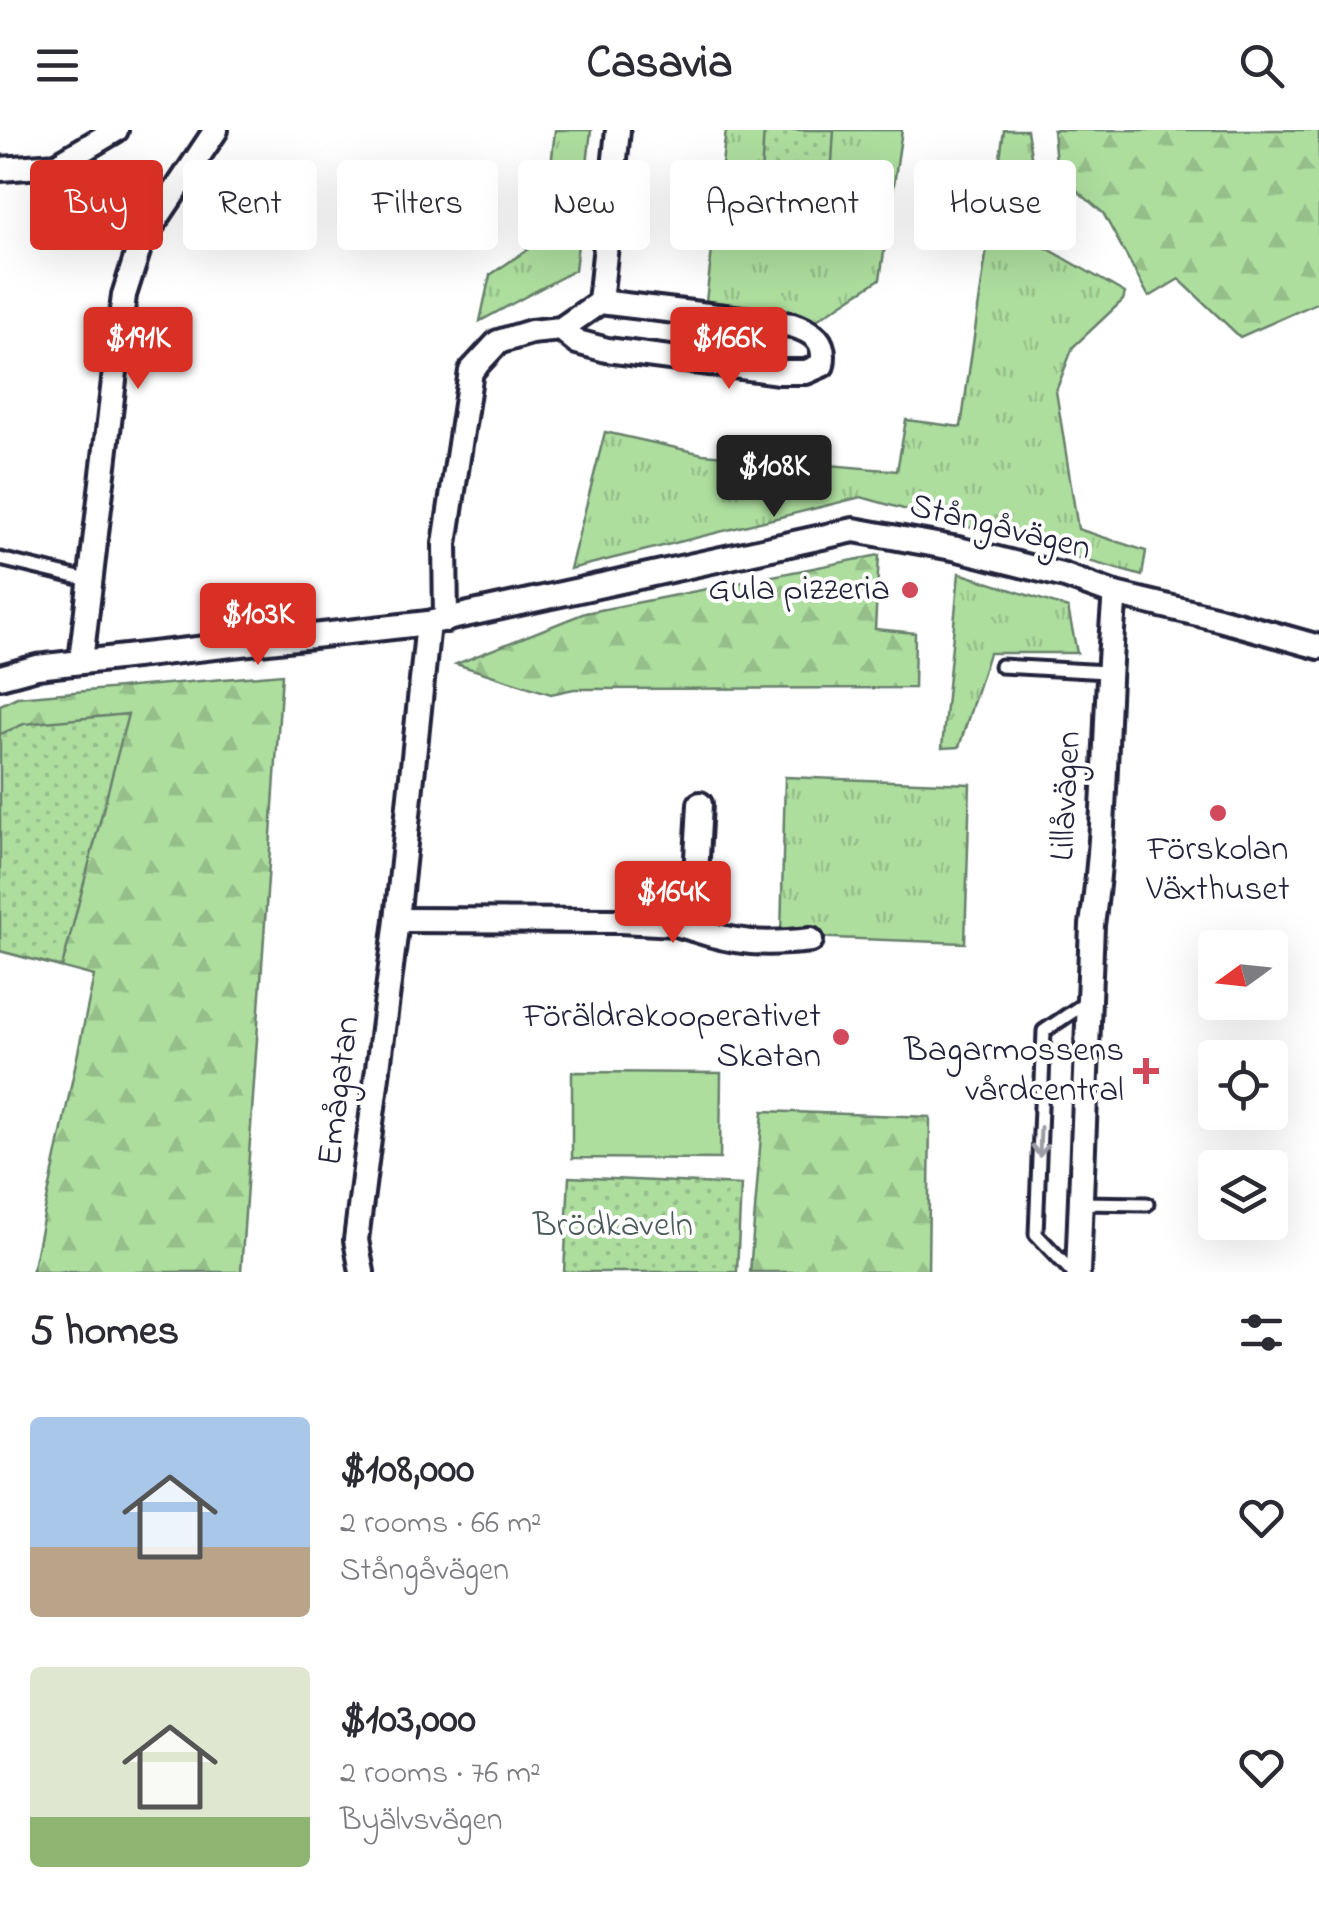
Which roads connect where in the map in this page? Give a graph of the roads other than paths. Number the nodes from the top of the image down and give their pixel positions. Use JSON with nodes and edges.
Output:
{"nodes":[{"id":1,"x":116,"y":130,"type":"edge"},
{"id":2,"x":216,"y":130,"type":"edge"},
{"id":3,"x":618,"y":130,"type":"edge"},
{"id":4,"x":0,"y":169,"type":"edge"},
{"id":5,"x":600,"y":302,"type":"junction"},
{"id":6,"x":561,"y":328,"type":"junction"},
{"id":7,"x":0,"y":559,"type":"edge"},
{"id":8,"x":88,"y":580,"type":"junction"},
{"id":9,"x":1115,"y":594,"type":"junction"},
{"id":10,"x":437,"y":622,"type":"junction"},
{"id":11,"x":1319,"y":647,"type":"edge"},
{"id":12,"x":82,"y":661,"type":"junction"},
{"id":13,"x":1001,"y":666,"type":"dead end"},
{"id":14,"x":1107,"y":672,"type":"junction"},
{"id":15,"x":0,"y":676,"type":"edge"},
{"id":16,"x":700,"y":804,"type":"dead end"},
{"id":17,"x":397,"y":920,"type":"junction"},
{"id":18,"x":693,"y":929,"type":"junction"},
{"id":19,"x":811,"y":940,"type":"dead end"},
{"id":20,"x":1090,"y":1000,"type":"junction"},
{"id":21,"x":1080,"y":1203,"type":"junction"},
{"id":22,"x":1147,"y":1204,"type":"dead end"},
{"id":23,"x":362,"y":1272,"type":"edge"},
{"id":24,"x":1075,"y":1272,"type":"edge"}],
"edges":[{"from":1,"to":4,"type":"street"},
{"from":2,"to":8,"type":"street"},
{"from":3,"to":5,"type":"street"},
{"from":5,"to":6,"type":"street"},
{"from":5,"to":6,"type":"street"},
{"from":6,"to":10,"type":"street","name":"Emågatan"},
{"from":7,"to":8,"type":"lane"},
{"from":8,"to":12,"type":"street"},
{"from":9,"to":10,"type":"street","name":"Stångåvägen"},
{"from":9,"to":11,"type":"street","name":"Stångåvägen"},
{"from":9,"to":14,"type":"street","name":"Lillåvägen"},
{"from":10,"to":12,"type":"street","name":"Stångåvägen"},
{"from":10,"to":17,"type":"street","name":"Emågatan"},
{"from":12,"to":15,"type":"street","name":"Stångåvägen"},
{"from":13,"to":14,"type":"lane"},
{"from":14,"to":20,"type":"street","name":"Lillåvägen"},
{"from":16,"to":18,"type":"street"},
{"from":17,"to":18,"type":"street"},
{"from":17,"to":23,"type":"street","name":"Emågatan"},
{"from":18,"to":19,"type":"street"},
{"from":20,"to":21,"type":"street","name":"Lillåvägen"},
{"from":20,"to":24,"type":"lane","name":"Lillåvägen","one_way":true},
{"from":21,"to":22,"type":"lane"},
{"from":21,"to":24,"type":"street","name":"Lillåvägen"}]}
